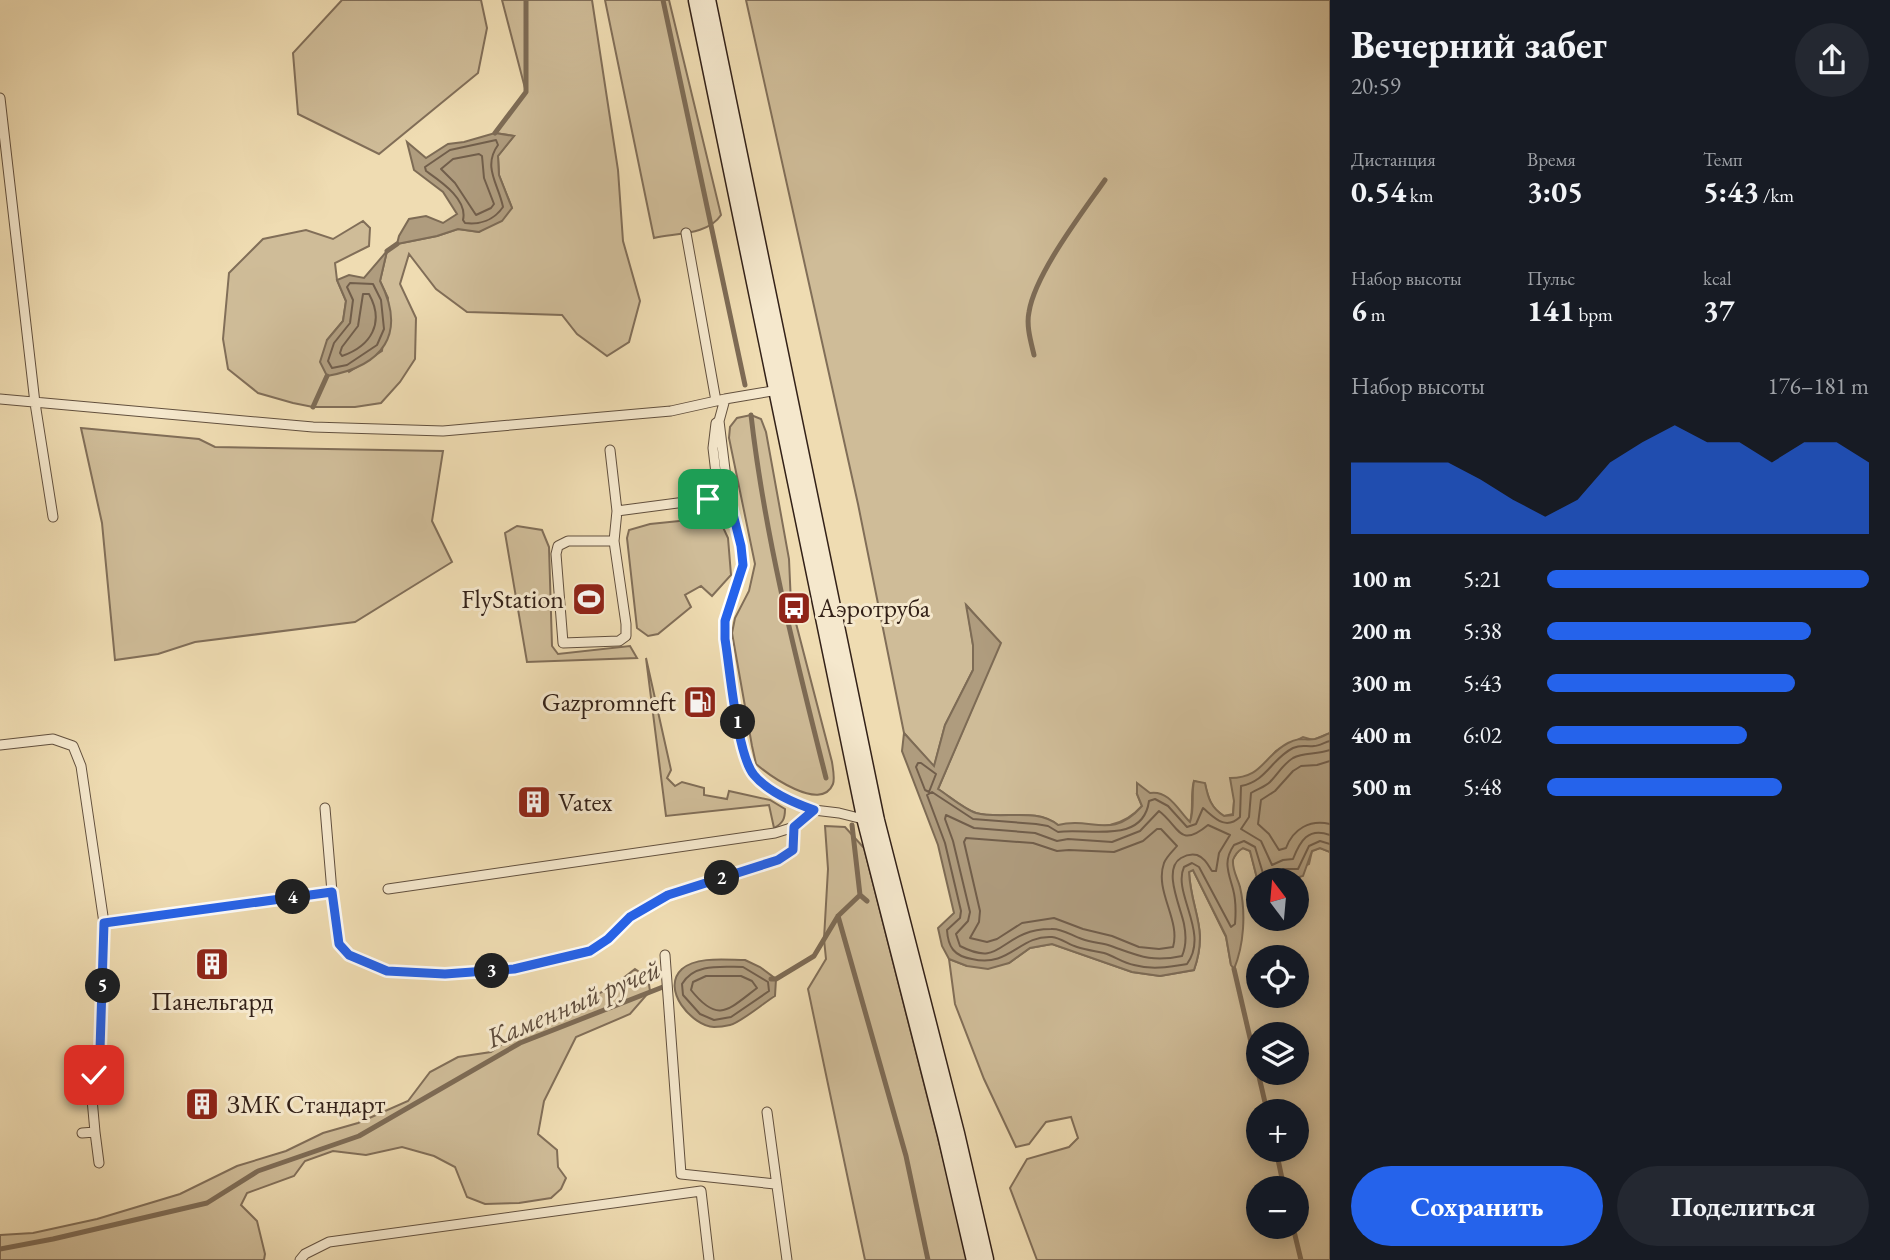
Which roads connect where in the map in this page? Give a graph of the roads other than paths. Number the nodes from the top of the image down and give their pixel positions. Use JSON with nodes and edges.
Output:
{"nodes":[{"id":1,"x":702,"y":0,"type":"edge"},
{"id":2,"x":0,"y":98,"type":"edge"},
{"id":3,"x":3,"y":153,"type":"edge"},
{"id":4,"x":686,"y":233,"type":"dead end"},
{"id":5,"x":781,"y":389,"type":"junction"},
{"id":6,"x":0,"y":399,"type":"edge"},
{"id":7,"x":720,"y":400,"type":"junction"},
{"id":8,"x":35,"y":403,"type":"junction"},
{"id":9,"x":719,"y":421,"type":"junction"},
{"id":10,"x":610,"y":450,"type":"dead end"},
{"id":11,"x":728,"y":494,"type":"junction"},
{"id":12,"x":708,"y":499,"type":"junction"},
{"id":13,"x":617,"y":511,"type":"junction"},
{"id":14,"x":53,"y":517,"type":"dead end"},
{"id":15,"x":614,"y":541,"type":"junction"},
{"id":16,"x":0,"y":745,"type":"edge"},
{"id":17,"x":326,"y":808,"type":"dead end"},
{"id":18,"x":814,"y":810,"type":"junction"},
{"id":19,"x":871,"y":821,"type":"junction"},
{"id":20,"x":794,"y":827,"type":"junction"},
{"id":21,"x":388,"y":889,"type":"dead end"},
{"id":22,"x":332,"y":892,"type":"junction"},
{"id":23,"x":104,"y":923,"type":"junction"},
{"id":24,"x":665,"y":955,"type":"dead end"},
{"id":25,"x":767,"y":1112,"type":"dead end"},
{"id":26,"x":95,"y":1132,"type":"junction"},
{"id":27,"x":82,"y":1133,"type":"dead end"},
{"id":28,"x":99,"y":1163,"type":"dead end"},
{"id":29,"x":775,"y":1184,"type":"junction"},
{"id":30,"x":300,"y":1260,"type":"edge"},
{"id":31,"x":709,"y":1260,"type":"edge"},
{"id":32,"x":787,"y":1260,"type":"edge"},
{"id":33,"x":980,"y":1260,"type":"edge"}],
"edges":[{"from":1,"to":5,"type":"main road"},
{"from":2,"to":3,"type":"lane"},
{"from":3,"to":8,"type":"lane"},
{"from":4,"to":7,"type":"lane"},
{"from":5,"to":7,"type":"lane"},
{"from":5,"to":19,"type":"main road"},
{"from":6,"to":8,"type":"lane"},
{"from":7,"to":8,"type":"lane"},
{"from":7,"to":9,"type":"lane"},
{"from":8,"to":14,"type":"lane"},
{"from":9,"to":11,"type":"lane"},
{"from":9,"to":12,"type":"lane"},
{"from":10,"to":13,"type":"lane"},
{"from":11,"to":12,"type":"lane"},
{"from":11,"to":18,"type":"lane"},
{"from":12,"to":13,"type":"lane"},
{"from":13,"to":15,"type":"lane"},
{"from":15,"to":15,"type":"lane"},
{"from":16,"to":23,"type":"lane"},
{"from":17,"to":22,"type":"lane"},
{"from":18,"to":19,"type":"lane"},
{"from":18,"to":20,"type":"lane"},
{"from":19,"to":33,"type":"main road"},
{"from":20,"to":21,"type":"lane"},
{"from":20,"to":22,"type":"lane"},
{"from":22,"to":23,"type":"lane"},
{"from":23,"to":26,"type":"lane"},
{"from":24,"to":29,"type":"lane"},
{"from":25,"to":29,"type":"lane"},
{"from":26,"to":27,"type":"lane"},
{"from":26,"to":28,"type":"lane"},
{"from":29,"to":32,"type":"lane"},
{"from":30,"to":31,"type":"lane"}]}
